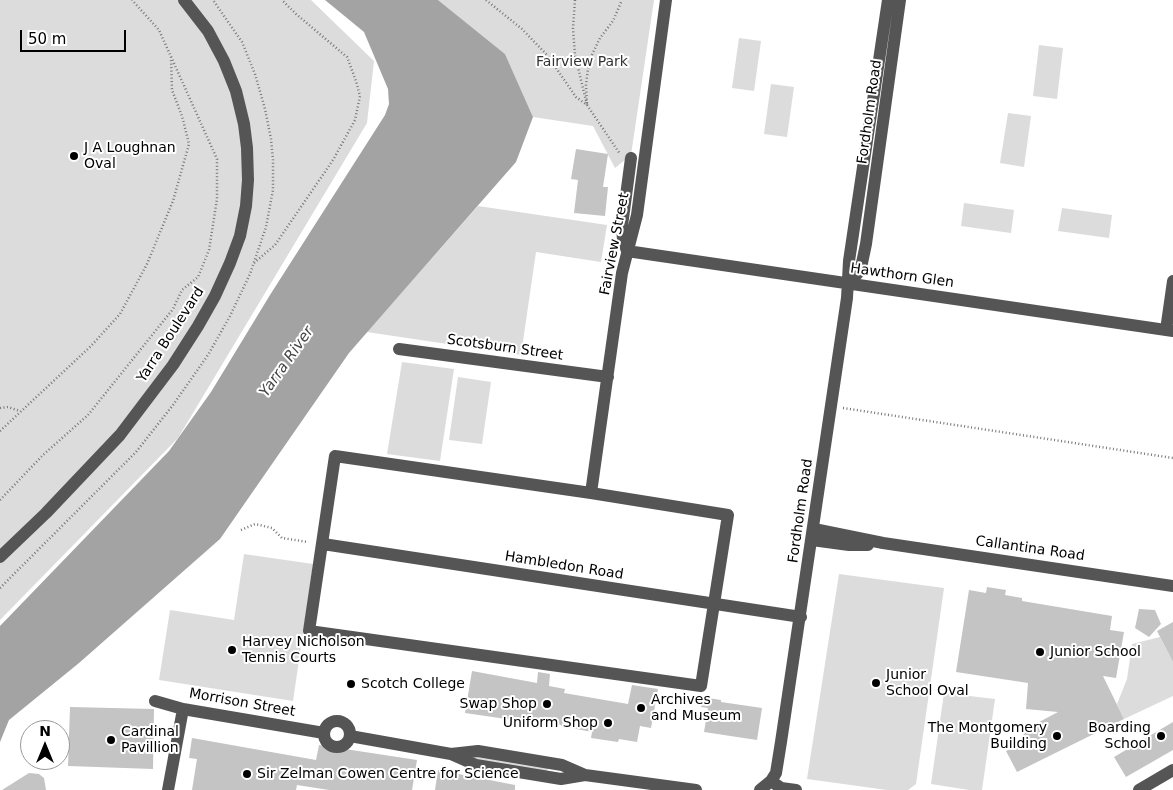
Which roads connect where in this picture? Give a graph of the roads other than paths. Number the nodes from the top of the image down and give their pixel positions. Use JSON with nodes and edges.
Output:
{"nodes":[{"id":1,"x":184,"y":0,"type":"edge"},
{"id":2,"x":666,"y":0,"type":"edge"},
{"id":3,"x":888,"y":0,"type":"edge"},
{"id":4,"x":900,"y":0,"type":"edge"},
{"id":5,"x":627,"y":158,"type":"road end"},
{"id":6,"x":627,"y":251,"type":"junction"},
{"id":7,"x":1173,"y":281,"type":"edge"},
{"id":8,"x":849,"y":283,"type":"junction"},
{"id":9,"x":1170,"y":330,"type":"edge"},
{"id":10,"x":399,"y":348,"type":"dead end"},
{"id":11,"x":608,"y":377,"type":"junction"},
{"id":12,"x":591,"y":493,"type":"junction"},
{"id":13,"x":813,"y":534,"type":"junction"},
{"id":14,"x":323,"y":544,"type":"junction"},
{"id":15,"x":0,"y":557,"type":"edge"},
{"id":16,"x":1173,"y":586,"type":"edge"},
{"id":17,"x":714,"y":604,"type":"junction"},
{"id":18,"x":801,"y":617,"type":"junction"},
{"id":19,"x":155,"y":701,"type":"dead end"},
{"id":20,"x":182,"y":709,"type":"junction"},
{"id":21,"x":324,"y":733,"type":"junction"},
{"id":22,"x":350,"y":736,"type":"junction"},
{"id":23,"x":1173,"y":770,"type":"edge"},
{"id":24,"x":771,"y":781,"type":"junction"},
{"id":25,"x":1157,"y":786,"type":"edge"},
{"id":26,"x":167,"y":787,"type":"edge"},
{"id":27,"x":654,"y":787,"type":"edge"},
{"id":28,"x":696,"y":790,"type":"edge"},
{"id":29,"x":760,"y":790,"type":"edge"},
{"id":30,"x":796,"y":790,"type":"edge"},
{"id":31,"x":1139,"y":790,"type":"edge"}],
"edges":[{"from":1,"to":15,"type":"street","name":"Yarra Boulevard"},
{"from":2,"to":6,"type":"street","name":"Fairview Street"},
{"from":3,"to":8,"type":"street","name":"Fordholm Road"},
{"from":4,"to":8,"type":"street","name":"Fordholm Road"},
{"from":5,"to":6,"type":"street"},
{"from":6,"to":8,"type":"street","name":"Hawthorn Glen"},
{"from":6,"to":11,"type":"street","name":"Fairview Street"},
{"from":7,"to":9,"type":"street"},
{"from":8,"to":9,"type":"street","name":"Hawthorn Glen"},
{"from":8,"to":13,"type":"street","name":"Fordholm Road"},
{"from":10,"to":11,"type":"street","name":"Scotsburn Street"},
{"from":11,"to":12,"type":"street","name":"Fairview Street"},
{"from":12,"to":14,"type":"street"},
{"from":12,"to":17,"type":"street"},
{"from":13,"to":16,"type":"street","name":"Callantina Road"},
{"from":13,"to":18,"type":"street","name":"Fordholm Road"},
{"from":14,"to":17,"type":"street","name":"Hambledon Road"},
{"from":14,"to":17,"type":"street"},
{"from":17,"to":18,"type":"street","name":"Hambledon Road"},
{"from":18,"to":24,"type":"street","name":"Fordholm Road"},
{"from":19,"to":20,"type":"street","name":"Morrison Street"},
{"from":20,"to":21,"type":"street","name":"Morrison Street"},
{"from":20,"to":26,"type":"street"},
{"from":21,"to":22,"type":"street"},
{"from":21,"to":22,"type":"street","name":"Morrison Street"},
{"from":22,"to":27,"type":"street"},
{"from":23,"to":25,"type":"street"},
{"from":24,"to":29,"type":"street"},
{"from":24,"to":30,"type":"street"},
{"from":25,"to":31,"type":"street"},
{"from":27,"to":28,"type":"street"}]}
